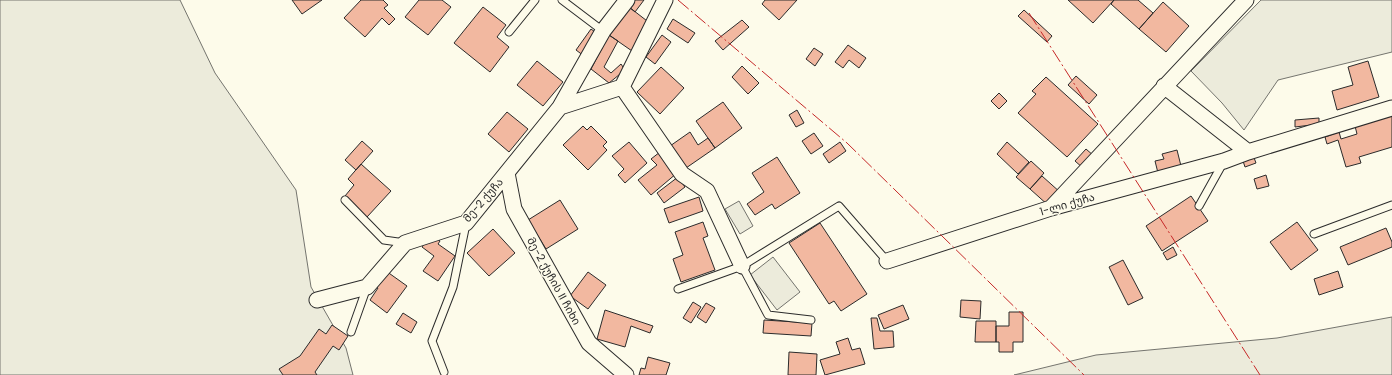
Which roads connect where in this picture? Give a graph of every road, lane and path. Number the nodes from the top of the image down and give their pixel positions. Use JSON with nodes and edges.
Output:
{"nodes":[{"id":1,"x":535,"y":0,"type":"edge"},
{"id":2,"x":562,"y":0,"type":"edge"},
{"id":3,"x":627,"y":0,"type":"edge"},
{"id":4,"x":665,"y":0,"type":"edge"},
{"id":5,"x":1246,"y":0,"type":"edge"},
{"id":6,"x":510,"y":32,"type":"dead end"},
{"id":7,"x":603,"y":32,"type":"junction"},
{"id":8,"x":1164,"y":86,"type":"junction"},
{"id":9,"x":622,"y":87,"type":"junction"},
{"id":10,"x":560,"y":106,"type":"junction"},
{"id":11,"x":1392,"y":108,"type":"edge"},
{"id":12,"x":1248,"y":152,"type":"junction"},
{"id":13,"x":1224,"y":161,"type":"junction"},
{"id":14,"x":507,"y":173,"type":"junction"},
{"id":15,"x":345,"y":200,"type":"dead end"},
{"id":16,"x":1392,"y":205,"type":"edge"},
{"id":17,"x":1199,"y":206,"type":"dead end"},
{"id":18,"x":1051,"y":208,"type":"junction"},
{"id":19,"x":466,"y":223,"type":"junction"},
{"id":20,"x":1314,"y":234,"type":"dead end"},
{"id":21,"x":405,"y":243,"type":"junction"},
{"id":22,"x":887,"y":261,"type":"joint"},
{"id":23,"x":742,"y":266,"type":"junction"},
{"id":24,"x":368,"y":287,"type":"junction"},
{"id":25,"x":678,"y":289,"type":"dead end"},
{"id":26,"x":317,"y":300,"type":"dead end"},
{"id":27,"x":811,"y":320,"type":"dead end"},
{"id":28,"x":351,"y":332,"type":"dead end"},
{"id":29,"x":444,"y":372,"type":"dead end"},
{"id":30,"x":626,"y":375,"type":"edge"}],
"edges":[{"from":1,"to":6,"type":"lane"},
{"from":2,"to":7,"type":"lane"},
{"from":3,"to":7,"type":"street","name":"მე-2 ქუჩა"},
{"from":4,"to":9,"type":"street"},
{"from":5,"to":8,"type":"street"},
{"from":7,"to":10,"type":"street","name":"მე-2 ქუჩა"},
{"from":8,"to":12,"type":"street"},
{"from":8,"to":18,"type":"street"},
{"from":9,"to":10,"type":"street"},
{"from":9,"to":23,"type":"street"},
{"from":10,"to":14,"type":"street","name":"მე-2 ქუჩა"},
{"from":11,"to":12,"type":"street","name":"1-ლი ქუჩა"},
{"from":12,"to":13,"type":"street","name":"1-ლი ქუჩა"},
{"from":13,"to":17,"type":"lane"},
{"from":13,"to":18,"type":"street","name":"1-ლი ქუჩა"},
{"from":14,"to":19,"type":"street","name":"მე-2 ქუჩა"},
{"from":14,"to":30,"type":"street","name":"მე-2 ქუჩის II ჩიხი"},
{"from":15,"to":21,"type":"lane","name":"მე-2 ქუჩა"},
{"from":16,"to":20,"type":"lane"},
{"from":18,"to":22,"type":"street","name":"1-ლი ქუჩა"},
{"from":19,"to":21,"type":"street","name":"მე-2 ქუჩა"},
{"from":19,"to":29,"type":"lane"},
{"from":21,"to":24,"type":"street"},
{"from":22,"to":23,"type":"lane"},
{"from":23,"to":25,"type":"lane"},
{"from":23,"to":27,"type":"lane"},
{"from":24,"to":26,"type":"street"},
{"from":24,"to":28,"type":"lane"}]}
